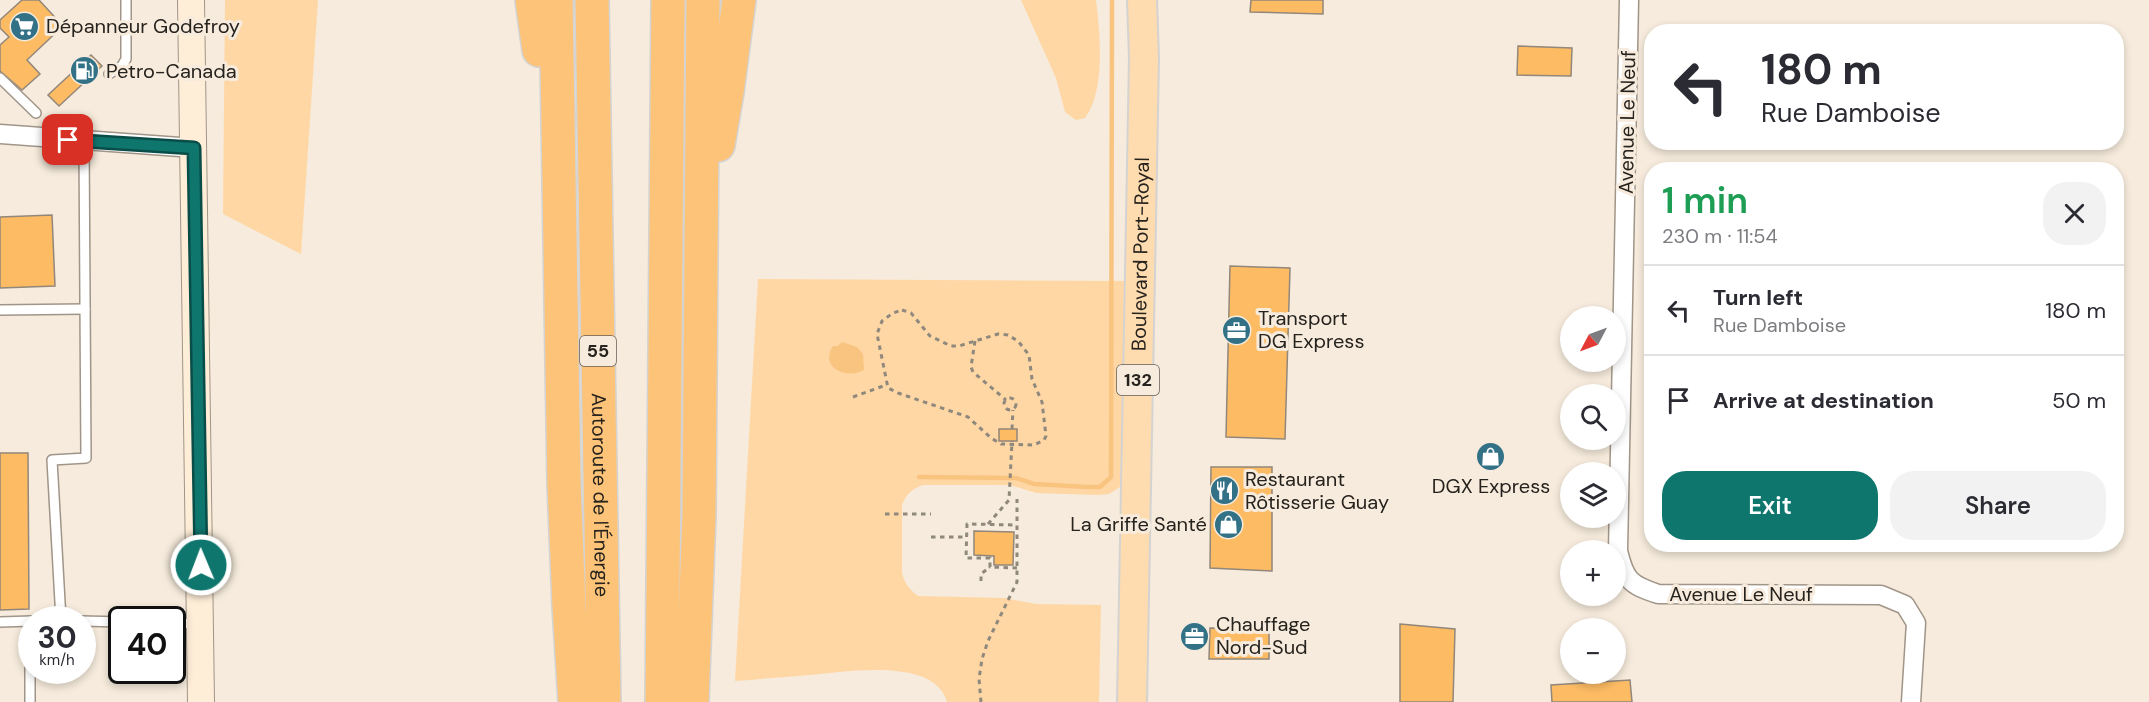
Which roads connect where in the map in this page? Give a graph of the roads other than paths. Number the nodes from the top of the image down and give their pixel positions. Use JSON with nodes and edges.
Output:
{"nodes":[{"id":1,"x":126,"y":0,"type":"edge"},
{"id":2,"x":191,"y":0,"type":"edge"},
{"id":3,"x":532,"y":0,"type":"edge"},
{"id":4,"x":556,"y":0,"type":"edge"},
{"id":5,"x":592,"y":0,"type":"edge"},
{"id":6,"x":668,"y":0,"type":"edge"},
{"id":7,"x":703,"y":0,"type":"edge"},
{"id":8,"x":739,"y":0,"type":"edge"},
{"id":9,"x":1142,"y":0,"type":"edge"},
{"id":10,"x":1149,"y":0,"type":"edge"},
{"id":11,"x":1629,"y":0,"type":"edge"},
{"id":12,"x":1144,"y":58,"type":"junction"},
{"id":13,"x":109,"y":74,"type":"dead end"},
{"id":14,"x":0,"y":78,"type":"edge"},
{"id":15,"x":36,"y":113,"type":"dead end"},
{"id":16,"x":0,"y":134,"type":"edge"},
{"id":17,"x":84,"y":141,"type":"junction"},
{"id":18,"x":194,"y":148,"type":"junction"},
{"id":19,"x":559,"y":176,"type":"junction"},
{"id":20,"x":702,"y":236,"type":"junction"},
{"id":21,"x":85,"y":309,"type":"junction"},
{"id":22,"x":0,"y":310,"type":"edge"},
{"id":23,"x":60,"y":606,"type":"edge"},
{"id":24,"x":18,"y":621,"type":"edge"},
{"id":25,"x":0,"y":622,"type":"edge"},
{"id":26,"x":186,"y":623,"type":"edge"},
{"id":27,"x":201,"y":624,"type":"junction"},
{"id":28,"x":30,"y":684,"type":"edge"},
{"id":29,"x":30,"y":702,"type":"edge"},
{"id":30,"x":201,"y":702,"type":"edge"},
{"id":31,"x":575,"y":702,"type":"edge"},
{"id":32,"x":604,"y":702,"type":"edge"},
{"id":33,"x":662,"y":702,"type":"edge"},
{"id":34,"x":692,"y":702,"type":"edge"},
{"id":35,"x":1132,"y":702,"type":"edge"},
{"id":36,"x":1911,"y":702,"type":"edge"}],
"edges":[{"from":1,"to":13,"type":"lane"},
{"from":2,"to":18,"type":"street"},
{"from":3,"to":19,"type":"highway"},
{"from":4,"to":19,"type":"highway"},
{"from":5,"to":32,"type":"highway","name":"Autoroute de l'Énergie","number":"55"},
{"from":6,"to":33,"type":"highway"},
{"from":7,"to":20,"type":"highway"},
{"from":8,"to":20,"type":"highway"},
{"from":9,"to":12,"type":"main road","name":"Boulevard Port-Royal","number":"132"},
{"from":10,"to":12,"type":"main road","name":"Boulevard Port-Royal","number":"132"},
{"from":11,"to":36,"type":"street","name":"Avenue Le Neuf"},
{"from":12,"to":35,"type":"main road","name":"Boulevard Port-Royal","number":"132"},
{"from":14,"to":15,"type":"lane"},
{"from":16,"to":17,"type":"street"},
{"from":17,"to":18,"type":"street"},
{"from":17,"to":21,"type":"lane"},
{"from":18,"to":27,"type":"street"},
{"from":19,"to":31,"type":"highway"},
{"from":20,"to":34,"type":"highway"},
{"from":21,"to":22,"type":"lane"},
{"from":21,"to":23,"type":"lane"},
{"from":24,"to":25,"type":"lane"},
{"from":26,"to":27,"type":"lane"},
{"from":27,"to":30,"type":"street"},
{"from":28,"to":29,"type":"lane"}]}
